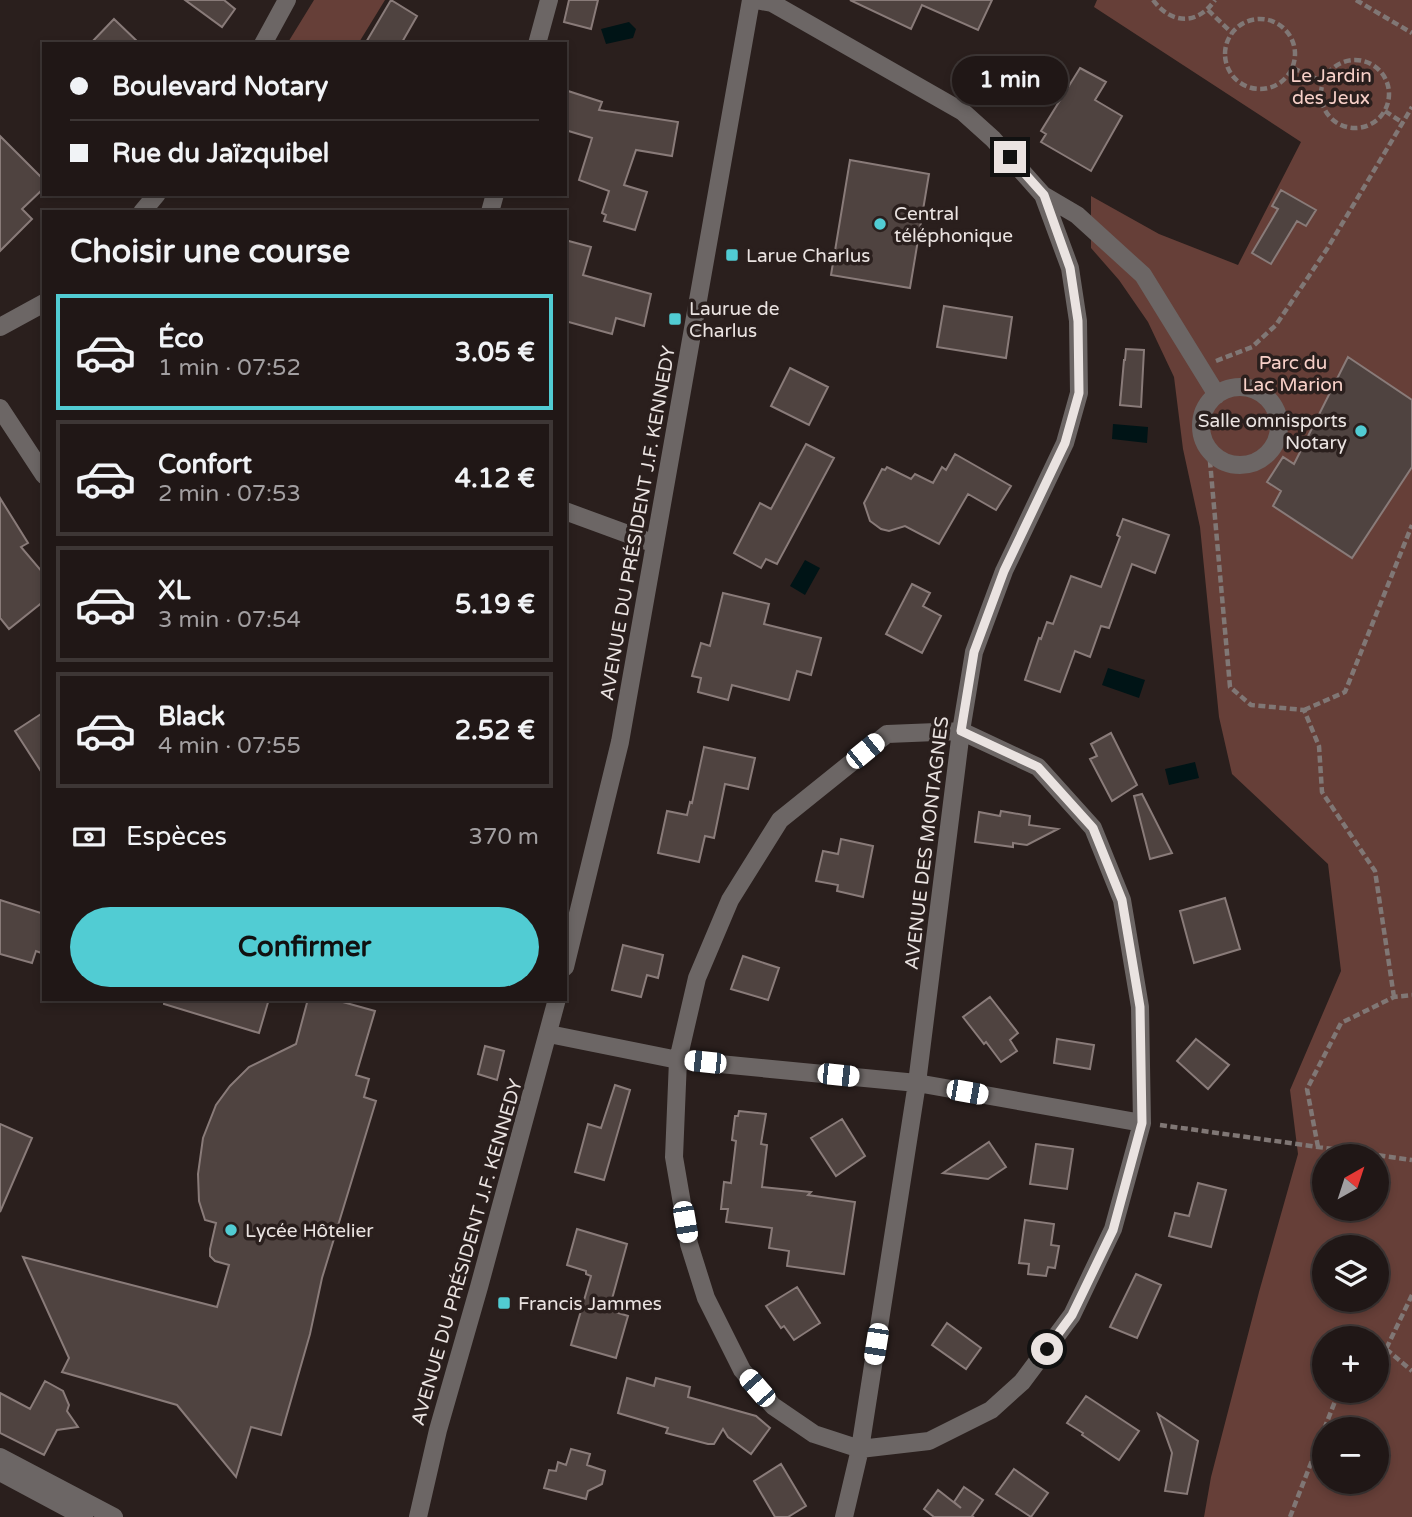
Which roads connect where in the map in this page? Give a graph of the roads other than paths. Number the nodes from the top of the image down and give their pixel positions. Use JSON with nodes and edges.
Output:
{"nodes":[{"id":1,"x":287,"y":0,"type":"edge"},
{"id":2,"x":549,"y":0,"type":"edge"},
{"id":3,"x":751,"y":0,"type":"edge"},
{"id":4,"x":756,"y":0,"type":"edge"},
{"id":5,"x":264,"y":42,"type":"edge"},
{"id":6,"x":538,"y":42,"type":"edge"},
{"id":7,"x":1044,"y":195,"type":"junction"},
{"id":8,"x":155,"y":196,"type":"edge"},
{"id":9,"x":144,"y":210,"type":"edge"},
{"id":10,"x":42,"y":304,"type":"edge"},
{"id":11,"x":0,"y":327,"type":"edge"},
{"id":12,"x":1217,"y":395,"type":"junction"},
{"id":13,"x":0,"y":408,"type":"edge"},
{"id":14,"x":42,"y":472,"type":"edge"},
{"id":15,"x":567,"y":512,"type":"edge"},
{"id":16,"x":655,"y":544,"type":"junction"},
{"id":17,"x":961,"y":731,"type":"junction"},
{"id":18,"x":567,"y":959,"type":"edge"},
{"id":19,"x":557,"y":1001,"type":"edge"},
{"id":20,"x":549,"y":1034,"type":"junction"},
{"id":21,"x":678,"y":1060,"type":"junction"},
{"id":22,"x":917,"y":1083,"type":"junction"},
{"id":23,"x":1142,"y":1123,"type":"junction"},
{"id":24,"x":860,"y":1449,"type":"junction"},
{"id":25,"x":0,"y":1457,"type":"edge"},
{"id":26,"x":0,"y":1472,"type":"edge"},
{"id":27,"x":84,"y":1517,"type":"edge"},
{"id":28,"x":114,"y":1517,"type":"edge"},
{"id":29,"x":418,"y":1517,"type":"edge"},
{"id":30,"x":844,"y":1517,"type":"edge"}],
"edges":[{"from":1,"to":5,"type":"street"},
{"from":2,"to":6,"type":"street"},
{"from":3,"to":16,"type":"street","name":"AVENUE DU PRÉSIDENT J.F. KENNEDY"},
{"from":4,"to":7,"type":"street"},
{"from":7,"to":12,"type":"street"},
{"from":7,"to":17,"type":"street","name":"AVENUE DES MONTAGNES"},
{"from":8,"to":9,"type":"street"},
{"from":10,"to":11,"type":"street"},
{"from":12,"to":12,"type":"street"},
{"from":13,"to":14,"type":"street"},
{"from":15,"to":16,"type":"street"},
{"from":16,"to":18,"type":"street","name":"AVENUE DU PRÉSIDENT J.F. KENNEDY"},
{"from":17,"to":21,"type":"street"},
{"from":17,"to":22,"type":"street","name":"AVENUE DES MONTAGNES"},
{"from":17,"to":23,"type":"street"},
{"from":19,"to":20,"type":"street","name":"AVENUE DU PRÉSIDENT J.F. KENNEDY"},
{"from":20,"to":21,"type":"street"},
{"from":20,"to":29,"type":"street","name":"AVENUE DU PRÉSIDENT J.F. KENNEDY"},
{"from":21,"to":22,"type":"street"},
{"from":21,"to":24,"type":"street"},
{"from":22,"to":23,"type":"street"},
{"from":22,"to":24,"type":"street","name":"AVENUE DES MONTAGNES"},
{"from":23,"to":24,"type":"street"},
{"from":24,"to":30,"type":"street","name":"AVENUE DES MONTAGNES"},
{"from":25,"to":28,"type":"street"},
{"from":26,"to":27,"type":"street"}]}
